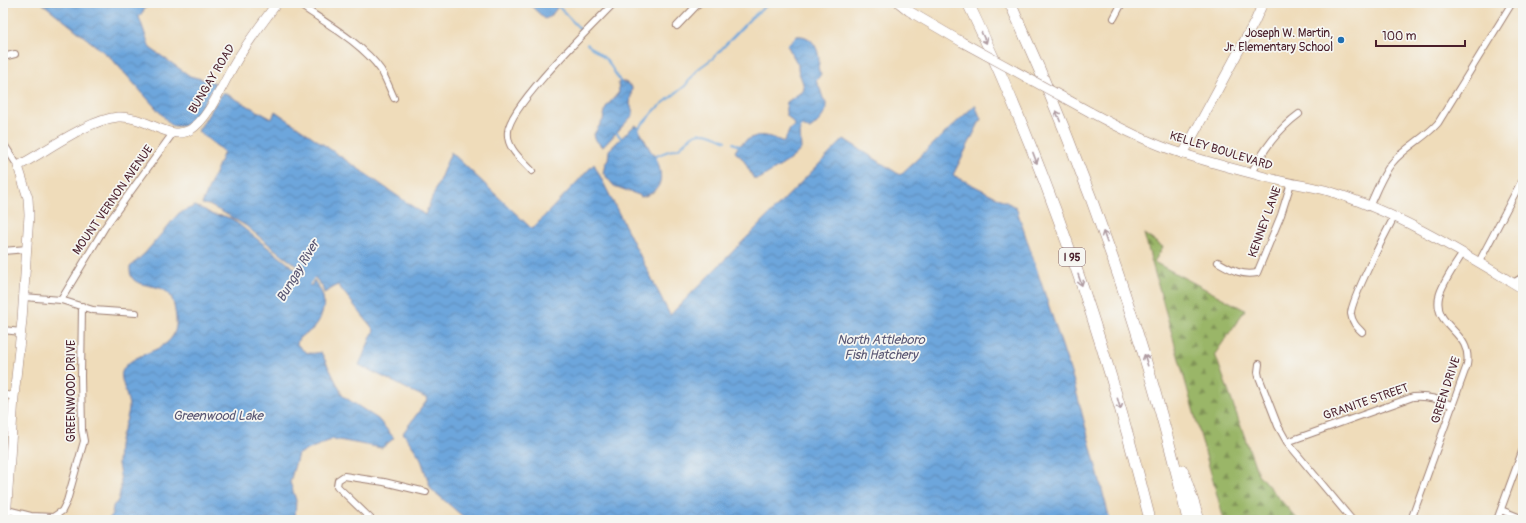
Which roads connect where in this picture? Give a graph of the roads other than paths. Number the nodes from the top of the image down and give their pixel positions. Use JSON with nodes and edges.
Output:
{"nodes":[{"id":1,"x":277,"y":3,"type":"edge"},
{"id":2,"x":297,"y":3,"type":"edge"},
{"id":3,"x":614,"y":3,"type":"edge"},
{"id":4,"x":698,"y":3,"type":"edge"},
{"id":5,"x":899,"y":3,"type":"edge"},
{"id":6,"x":968,"y":3,"type":"edge"},
{"id":7,"x":1010,"y":3,"type":"edge"},
{"id":8,"x":1122,"y":3,"type":"edge"},
{"id":9,"x":1263,"y":3,"type":"edge"},
{"id":10,"x":1512,"y":3,"type":"edge"},
{"id":11,"x":1114,"y":18,"type":"dead end"},
{"id":12,"x":677,"y":26,"type":"dead end"},
{"id":13,"x":15,"y":54,"type":"dead end"},
{"id":14,"x":3,"y":57,"type":"edge"},
{"id":15,"x":394,"y":98,"type":"dead end"},
{"id":16,"x":1299,"y":114,"type":"dead end"},
{"id":17,"x":173,"y":134,"type":"junction"},
{"id":18,"x":3,"y":143,"type":"edge"},
{"id":19,"x":1183,"y":154,"type":"junction"},
{"id":20,"x":18,"y":166,"type":"junction"},
{"id":21,"x":532,"y":170,"type":"dead end"},
{"id":22,"x":1250,"y":173,"type":"junction"},
{"id":23,"x":1523,"y":178,"type":"edge"},
{"id":24,"x":1291,"y":183,"type":"junction"},
{"id":25,"x":1369,"y":207,"type":"junction"},
{"id":26,"x":1394,"y":217,"type":"junction"},
{"id":27,"x":27,"y":249,"type":"junction"},
{"id":28,"x":3,"y":251,"type":"edge"},
{"id":29,"x":1463,"y":253,"type":"junction"},
{"id":30,"x":1218,"y":262,"type":"dead end"},
{"id":31,"x":1479,"y":262,"type":"junction"},
{"id":32,"x":1523,"y":277,"type":"edge"},
{"id":33,"x":1513,"y":283,"type":"junction"},
{"id":34,"x":1523,"y":289,"type":"edge"},
{"id":35,"x":24,"y":297,"type":"junction"},
{"id":36,"x":61,"y":300,"type":"junction"},
{"id":37,"x":82,"y":306,"type":"junction"},
{"id":38,"x":136,"y":313,"type":"dead end"},
{"id":39,"x":3,"y":330,"type":"edge"},
{"id":40,"x":21,"y":332,"type":"junction"},
{"id":41,"x":1362,"y":332,"type":"dead end"},
{"id":42,"x":1259,"y":364,"type":"dead end"},
{"id":43,"x":1152,"y":380,"type":"junction"},
{"id":44,"x":3,"y":394,"type":"edge"},
{"id":45,"x":14,"y":397,"type":"junction"},
{"id":46,"x":1453,"y":406,"type":"junction"},
{"id":47,"x":1287,"y":442,"type":"junction"},
{"id":48,"x":1523,"y":449,"type":"edge"},
{"id":49,"x":7,"y":460,"type":"edge"},
{"id":50,"x":426,"y":492,"type":"dead end"},
{"id":51,"x":7,"y":510,"type":"junction"},
{"id":52,"x":1501,"y":510,"type":"junction"},
{"id":53,"x":1523,"y":519,"type":"edge"},
{"id":54,"x":6,"y":520,"type":"edge"},
{"id":55,"x":372,"y":520,"type":"edge"},
{"id":56,"x":1150,"y":520,"type":"edge"},
{"id":57,"x":1188,"y":520,"type":"edge"},
{"id":58,"x":1199,"y":520,"type":"edge"},
{"id":59,"x":1352,"y":520,"type":"edge"},
{"id":60,"x":1411,"y":520,"type":"edge"},
{"id":61,"x":1497,"y":520,"type":"edge"}],
"edges":[{"from":1,"to":17,"type":"street","name":"BUNGAY ROAD"},
{"from":2,"to":15,"type":"street"},
{"from":3,"to":21,"type":"street"},
{"from":4,"to":12,"type":"street"},
{"from":5,"to":19,"type":"street","name":"KELLEY BOULEVARD","bridge":true},
{"from":6,"to":56,"type":"highway","number":"I 95","one_way":true},
{"from":43,"to":7,"type":"highway","one_way":true},
{"from":8,"to":11,"type":"street"},
{"from":9,"to":19,"type":"street"},
{"from":10,"to":25,"type":"street"},
{"from":13,"to":14,"type":"street"},
{"from":16,"to":22,"type":"street"},
{"from":17,"to":20,"type":"street"},
{"from":17,"to":36,"type":"street","name":"MOUNT VERNON AVENUE"},
{"from":18,"to":20,"type":"street"},
{"from":19,"to":22,"type":"street","name":"KELLEY BOULEVARD"},
{"from":20,"to":27,"type":"street"},
{"from":22,"to":24,"type":"street","name":"KELLEY BOULEVARD"},
{"from":23,"to":31,"type":"street"},
{"from":24,"to":25,"type":"street","name":"KELLEY BOULEVARD"},
{"from":24,"to":30,"type":"street","name":"KENNEY LANE"},
{"from":25,"to":26,"type":"street","name":"KELLEY BOULEVARD"},
{"from":26,"to":29,"type":"street","name":"KELLEY BOULEVARD"},
{"from":26,"to":41,"type":"street"},
{"from":27,"to":28,"type":"street"},
{"from":27,"to":35,"type":"street"},
{"from":29,"to":31,"type":"street","name":"KELLEY BOULEVARD"},
{"from":29,"to":46,"type":"street","name":"GREEN DRIVE"},
{"from":31,"to":33,"type":"street","name":"KELLEY BOULEVARD"},
{"from":32,"to":33,"type":"street"},
{"from":33,"to":34,"type":"street","name":"KELLEY BOULEVARD"},
{"from":35,"to":36,"type":"street"},
{"from":35,"to":40,"type":"street"},
{"from":36,"to":37,"type":"street"},
{"from":37,"to":38,"type":"street"},
{"from":37,"to":51,"type":"street","name":"GREENWOOD DRIVE"},
{"from":39,"to":40,"type":"street"},
{"from":40,"to":45,"type":"street"},
{"from":42,"to":47,"type":"street"},
{"from":43,"to":57,"type":"highway"},
{"from":43,"to":58,"type":"highway"},
{"from":44,"to":45,"type":"street"},
{"from":45,"to":49,"type":"street"},
{"from":46,"to":47,"type":"street","name":"GRANITE STREET"},
{"from":46,"to":60,"type":"street","name":"GREEN DRIVE"},
{"from":47,"to":59,"type":"street"},
{"from":48,"to":52,"type":"street"},
{"from":49,"to":51,"type":"street"},
{"from":50,"to":55,"type":"street"},
{"from":51,"to":54,"type":"street"},
{"from":52,"to":53,"type":"street"},
{"from":52,"to":61,"type":"street"}]}
